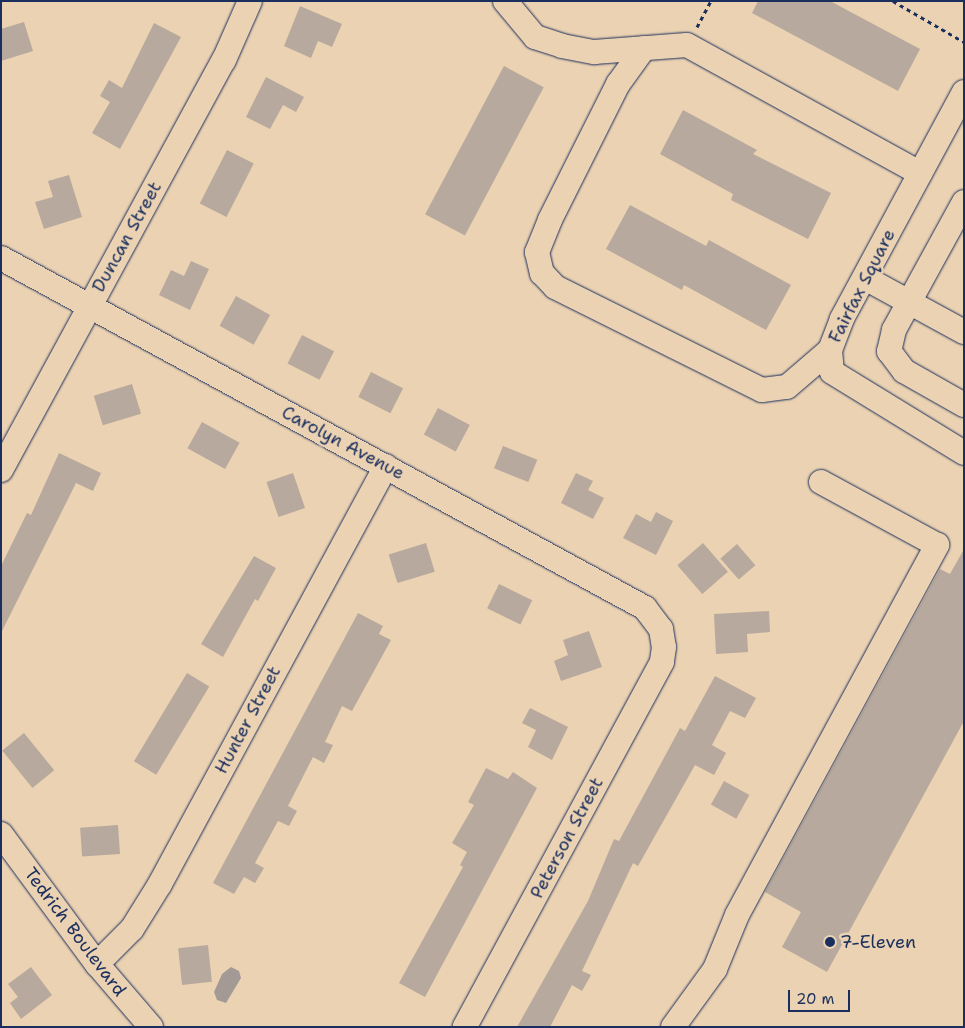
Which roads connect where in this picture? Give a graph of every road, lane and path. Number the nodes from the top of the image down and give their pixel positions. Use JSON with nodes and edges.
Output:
{"nodes":[{"id":1,"x":250,"y":1,"type":"edge"},
{"id":2,"x":504,"y":1,"type":"edge"},
{"id":3,"x":712,"y":1,"type":"edge"},
{"id":4,"x":893,"y":1,"type":"edge"},
{"id":5,"x":964,"y":42,"type":"edge"},
{"id":6,"x":687,"y":45,"type":"junction"},
{"id":7,"x":644,"y":48,"type":"junction"},
{"id":8,"x":964,"y":92,"type":"edge"},
{"id":9,"x":920,"y":173,"type":"junction"},
{"id":10,"x":964,"y":202,"type":"edge"},
{"id":11,"x":1,"y":258,"type":"edge"},
{"id":12,"x":865,"y":278,"type":"junction"},
{"id":13,"x":909,"y":302,"type":"junction"},
{"id":14,"x":89,"y":306,"type":"junction"},
{"id":15,"x":964,"y":332,"type":"edge"},
{"id":16,"x":830,"y":350,"type":"junction"},
{"id":17,"x":964,"y":405,"type":"edge"},
{"id":18,"x":964,"y":453,"type":"edge"},
{"id":19,"x":386,"y":466,"type":"junction"},
{"id":20,"x":1,"y":470,"type":"edge"},
{"id":21,"x":821,"y":482,"type":"dead end"},
{"id":22,"x":664,"y":647,"type":"joint"},
{"id":23,"x":1,"y":834,"type":"edge"},
{"id":24,"x":97,"y":964,"type":"junction"},
{"id":25,"x":151,"y":1027,"type":"edge"},
{"id":26,"x":465,"y":1027,"type":"edge"},
{"id":27,"x":673,"y":1027,"type":"edge"}],
"edges":[{"from":1,"to":14,"type":"street","name":"Duncan Street"},
{"from":2,"to":7,"type":"street"},
{"from":3,"to":6,"type":"path"},
{"from":4,"to":5,"type":"path"},
{"from":6,"to":7,"type":"street"},
{"from":6,"to":9,"type":"street"},
{"from":7,"to":16,"type":"street"},
{"from":8,"to":9,"type":"street","name":"Fairfax Square"},
{"from":9,"to":12,"type":"street","name":"Fairfax Square"},
{"from":10,"to":13,"type":"street"},
{"from":11,"to":14,"type":"street","name":"Carolyn Avenue"},
{"from":12,"to":13,"type":"street"},
{"from":12,"to":16,"type":"street","name":"Fairfax Square"},
{"from":13,"to":15,"type":"street"},
{"from":13,"to":17,"type":"street"},
{"from":14,"to":19,"type":"street","name":"Carolyn Avenue"},
{"from":14,"to":20,"type":"street","name":"Duncan Street"},
{"from":16,"to":18,"type":"street","name":"Fairfax Square"},
{"from":19,"to":22,"type":"street","name":"Carolyn Avenue"},
{"from":19,"to":24,"type":"street","name":"Hunter Street"},
{"from":21,"to":27,"type":"street"},
{"from":22,"to":26,"type":"street","name":"Peterson Street"},
{"from":23,"to":24,"type":"street","name":"Tedrich Boulevard"},
{"from":24,"to":25,"type":"street","name":"Tedrich Boulevard"}]}
